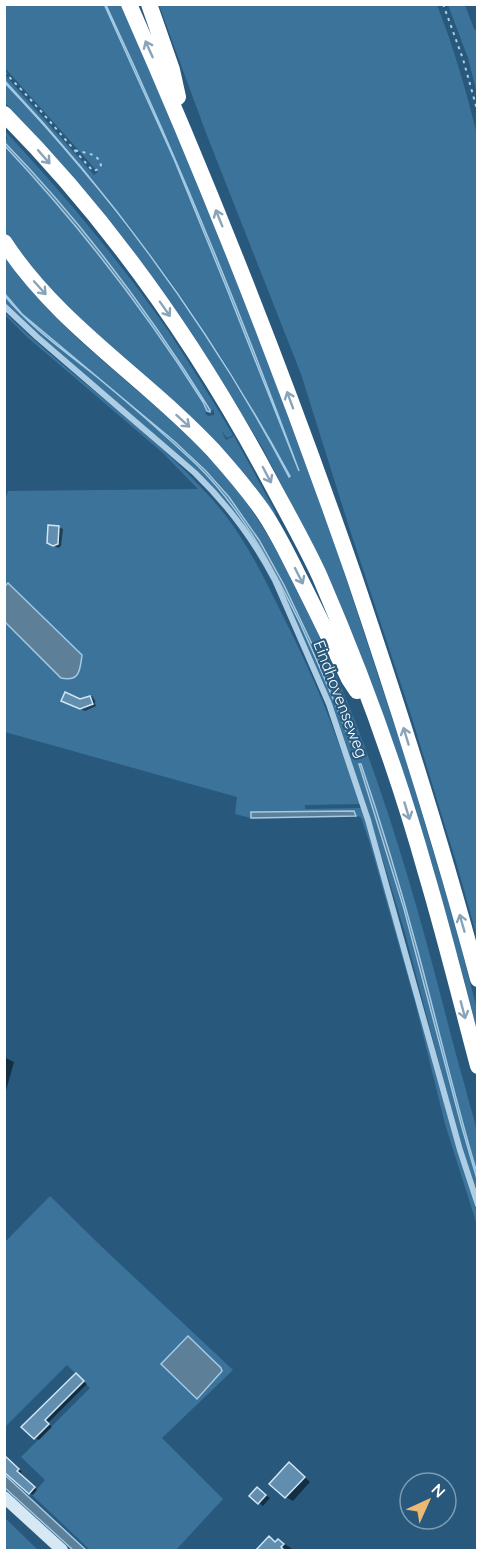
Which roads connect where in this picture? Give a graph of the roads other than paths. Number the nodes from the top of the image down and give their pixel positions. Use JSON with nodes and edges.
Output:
{"nodes":[{"id":1,"x":129,"y":4,"type":"edge"},
{"id":2,"x":149,"y":4,"type":"edge"},
{"id":3,"x":4,"y":114,"type":"edge"},
{"id":4,"x":188,"y":142,"type":"junction"},
{"id":5,"x":4,"y":242,"type":"edge"},
{"id":6,"x":4,"y":306,"type":"edge"},
{"id":7,"x":374,"y":716,"type":"junction"},
{"id":8,"x":477,"y":979,"type":"edge"},
{"id":9,"x":477,"y":1066,"type":"edge"},
{"id":10,"x":477,"y":1205,"type":"edge"},
{"id":11,"x":4,"y":1497,"type":"edge"},
{"id":12,"x":62,"y":1551,"type":"edge"}],
"edges":[{"from":4,"to":1,"type":"highway","one_way":true},
{"from":2,"to":4,"type":"highway"},
{"from":3,"to":7,"type":"highway","one_way":true},
{"from":8,"to":4,"type":"highway","one_way":true},
{"from":5,"to":7,"type":"highway","one_way":true},
{"from":6,"to":10,"type":"street","name":"Eindhovenseweg"},
{"from":7,"to":9,"type":"highway","one_way":true},
{"from":11,"to":12,"type":"street"}]}
